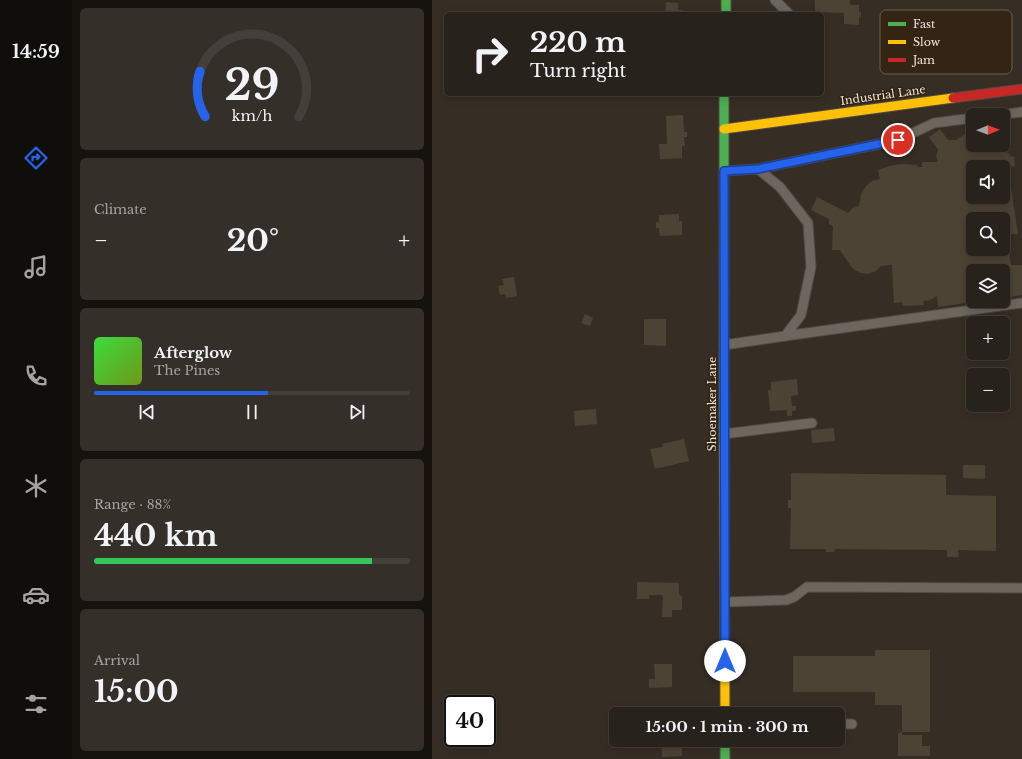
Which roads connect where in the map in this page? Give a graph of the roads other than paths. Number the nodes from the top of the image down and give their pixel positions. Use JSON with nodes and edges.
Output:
{"nodes":[{"id":1,"x":726,"y":0,"type":"edge"},
{"id":2,"x":775,"y":0,"type":"edge"},
{"id":3,"x":726,"y":12,"type":"edge"},
{"id":4,"x":787,"y":12,"type":"edge"},
{"id":5,"x":1022,"y":89,"type":"edge"},
{"id":6,"x":724,"y":96,"type":"edge"},
{"id":7,"x":1022,"y":112,"type":"edge"},
{"id":8,"x":1010,"y":114,"type":"edge"},
{"id":9,"x":966,"y":119,"type":"edge"},
{"id":10,"x":724,"y":129,"type":"junction"},
{"id":11,"x":758,"y":169,"type":"junction"},
{"id":12,"x":724,"y":171,"type":"junction"},
{"id":13,"x":1022,"y":303,"type":"edge"},
{"id":14,"x":785,"y":336,"type":"junction"},
{"id":15,"x":724,"y":345,"type":"junction"},
{"id":16,"x":812,"y":423,"type":"dead end"},
{"id":17,"x":724,"y":434,"type":"junction"},
{"id":18,"x":1022,"y":588,"type":"edge"},
{"id":19,"x":725,"y":602,"type":"junction"},
{"id":20,"x":725,"y":707,"type":"edge"},
{"id":21,"x":845,"y":724,"type":"edge"},
{"id":22,"x":852,"y":724,"type":"dead end"},
{"id":23,"x":725,"y":747,"type":"edge"},
{"id":24,"x":725,"y":759,"type":"edge"}],
"edges":[{"from":1,"to":3,"type":"street"},
{"from":2,"to":4,"type":"lane"},
{"from":5,"to":10,"type":"street","name":"Industrial Lane"},
{"from":6,"to":10,"type":"street","name":"Shoemaker Lane"},
{"from":7,"to":8,"type":"lane"},
{"from":9,"to":11,"type":"lane"},
{"from":10,"to":12,"type":"street","name":"Shoemaker Lane"},
{"from":11,"to":12,"type":"lane"},
{"from":11,"to":14,"type":"lane"},
{"from":12,"to":15,"type":"street","name":"Shoemaker Lane"},
{"from":13,"to":14,"type":"lane"},
{"from":14,"to":15,"type":"lane"},
{"from":15,"to":17,"type":"street","name":"Shoemaker Lane"},
{"from":16,"to":17,"type":"lane"},
{"from":17,"to":19,"type":"street","name":"Shoemaker Lane"},
{"from":18,"to":19,"type":"lane"},
{"from":19,"to":20,"type":"street","name":"Shoemaker Lane"},
{"from":21,"to":22,"type":"lane"},
{"from":23,"to":24,"type":"street"}]}
